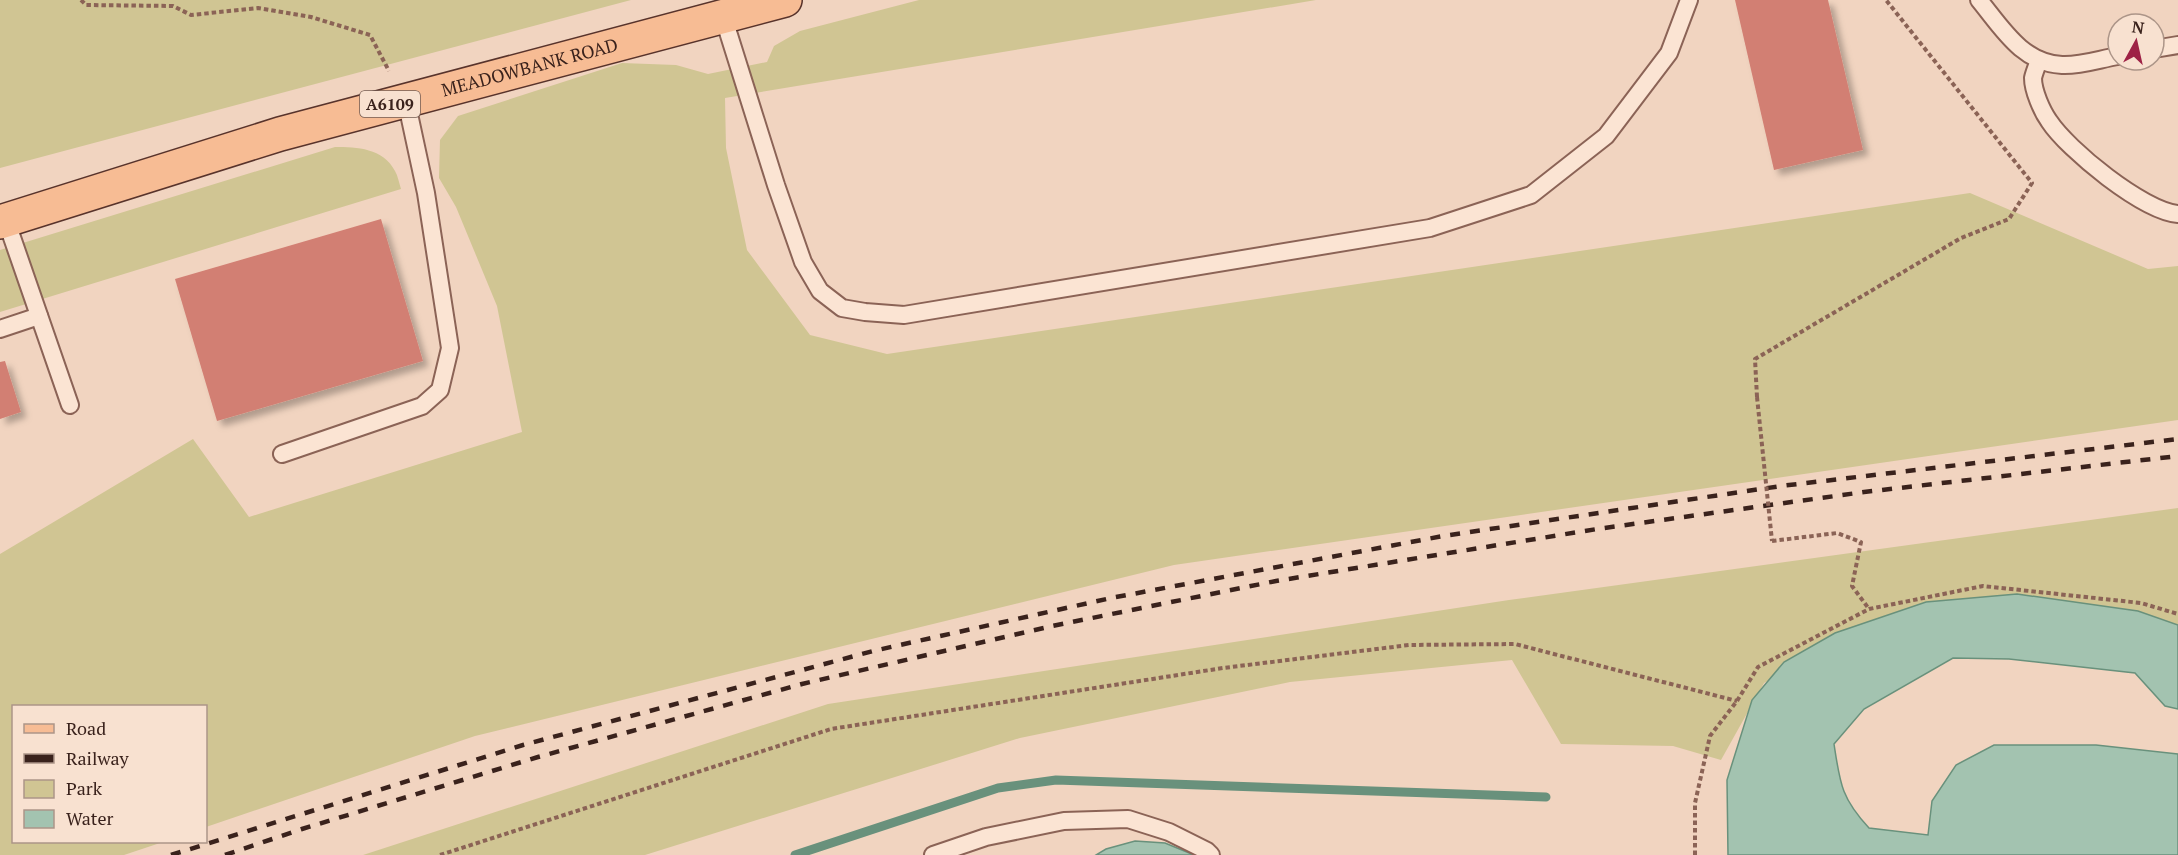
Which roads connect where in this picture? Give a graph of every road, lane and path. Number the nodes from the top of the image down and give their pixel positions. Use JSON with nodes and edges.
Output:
{"nodes":[{"id":1,"x":81,"y":0,"type":"edge"},
{"id":2,"x":784,"y":0,"type":"edge"},
{"id":3,"x":1689,"y":0,"type":"edge"},
{"id":4,"x":1886,"y":0,"type":"edge"},
{"id":5,"x":1980,"y":0,"type":"edge"},
{"id":6,"x":723,"y":16,"type":"junction"},
{"id":7,"x":2106,"y":58,"type":"edge"},
{"id":8,"x":2039,"y":60,"type":"junction"},
{"id":9,"x":406,"y":100,"type":"junction"},
{"id":10,"x":2178,"y":214,"type":"edge"},
{"id":11,"x":3,"y":221,"type":"edge"},
{"id":12,"x":39,"y":316,"type":"junction"},
{"id":13,"x":0,"y":329,"type":"edge"},
{"id":14,"x":70,"y":405,"type":"dead end"},
{"id":15,"x":282,"y":454,"type":"dead end"},
{"id":16,"x":1869,"y":609,"type":"junction"},
{"id":17,"x":2178,"y":614,"type":"edge"},
{"id":18,"x":1737,"y":701,"type":"junction"},
{"id":19,"x":440,"y":855,"type":"edge"},
{"id":20,"x":933,"y":855,"type":"edge"},
{"id":21,"x":1211,"y":855,"type":"edge"},
{"id":22,"x":1695,"y":855,"type":"edge"}],
"edges":[{"from":1,"to":9,"type":"path"},
{"from":2,"to":6,"type":"main road","name":"MEADOWBANK ROAD","number":"A6109"},
{"from":3,"to":6,"type":"lane"},
{"from":4,"to":16,"type":"path","bridge":true},
{"from":5,"to":8,"type":"lane"},
{"from":6,"to":9,"type":"main road","name":"MEADOWBANK ROAD","number":"A6109"},
{"from":7,"to":8,"type":"lane"},
{"from":8,"to":10,"type":"lane"},
{"from":9,"to":11,"type":"main road","name":"MEADOWBANK ROAD","number":"A6109"},
{"from":9,"to":15,"type":"lane"},
{"from":11,"to":12,"type":"lane"},
{"from":12,"to":13,"type":"lane"},
{"from":12,"to":14,"type":"lane"},
{"from":16,"to":17,"type":"path"},
{"from":16,"to":18,"type":"path"},
{"from":18,"to":19,"type":"path"},
{"from":18,"to":22,"type":"path"},
{"from":20,"to":21,"type":"lane"}]}
